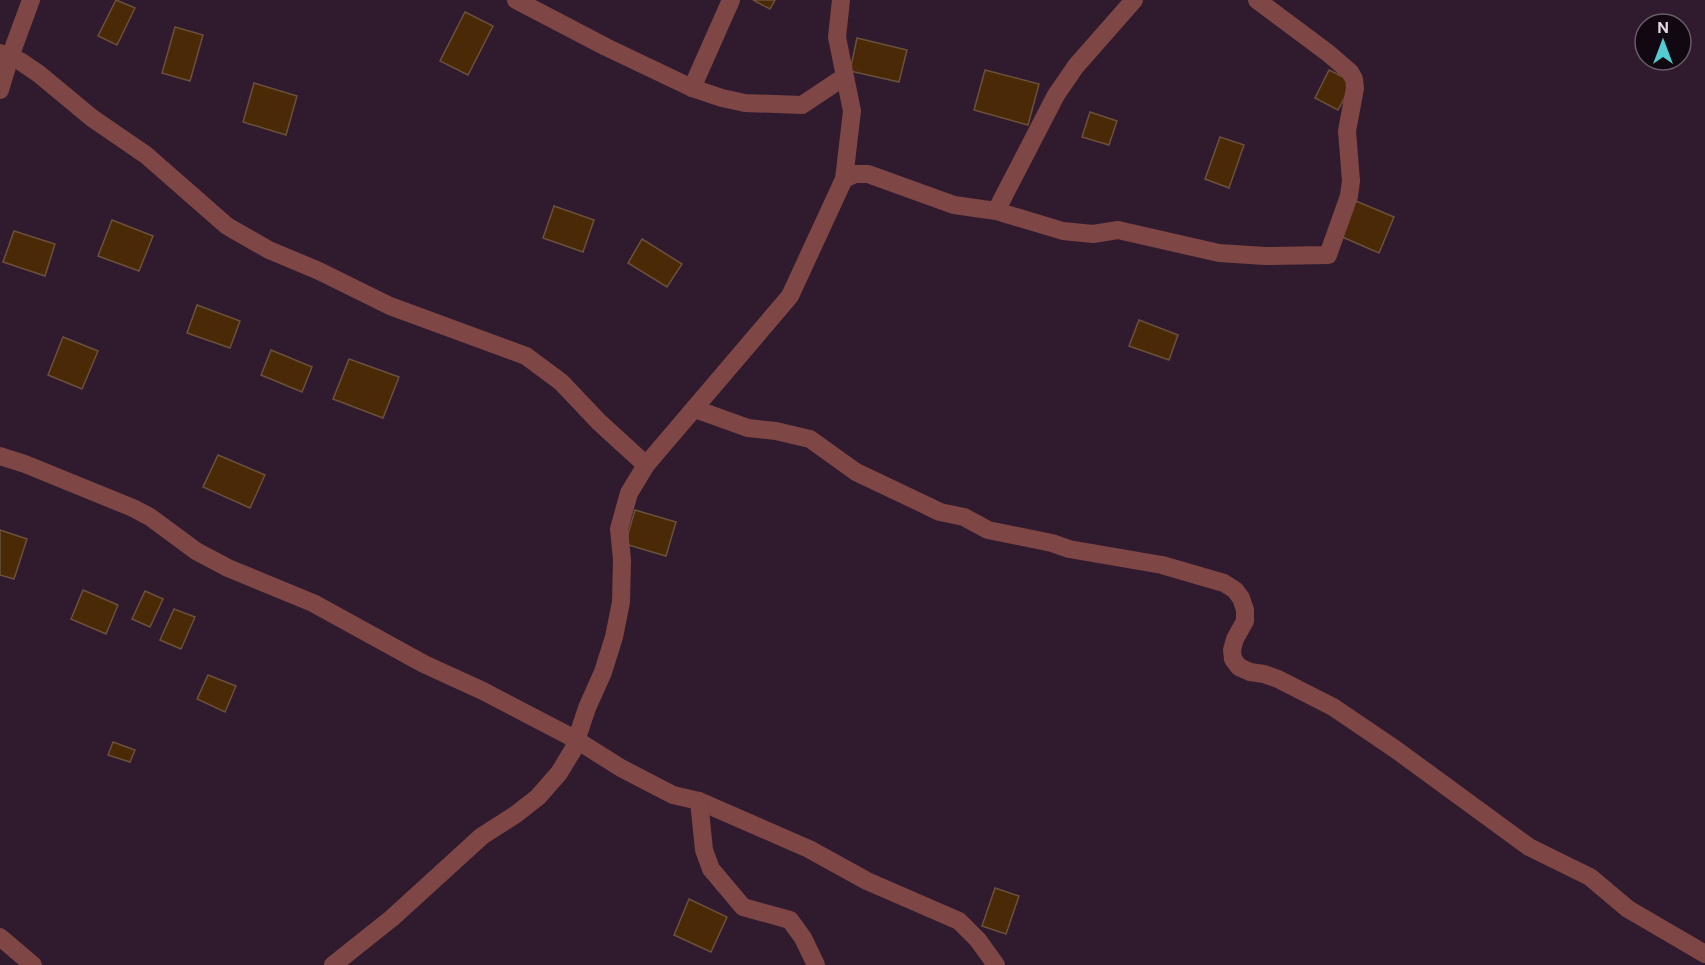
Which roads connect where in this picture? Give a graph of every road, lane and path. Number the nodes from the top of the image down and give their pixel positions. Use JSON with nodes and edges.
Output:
{"nodes":[{"id":1,"x":31,"y":0,"type":"edge"},
{"id":2,"x":516,"y":0,"type":"edge"},
{"id":3,"x":731,"y":0,"type":"edge"},
{"id":4,"x":841,"y":0,"type":"edge"},
{"id":5,"x":1134,"y":0,"type":"edge"},
{"id":6,"x":1257,"y":0,"type":"edge"},
{"id":7,"x":5,"y":55,"type":"edge"},
{"id":8,"x":844,"y":77,"type":"junction"},
{"id":9,"x":692,"y":88,"type":"junction"},
{"id":10,"x":0,"y":90,"type":"edge"},
{"id":11,"x":844,"y":179,"type":"junction"},
{"id":12,"x":996,"y":211,"type":"junction"},
{"id":13,"x":695,"y":409,"type":"junction"},
{"id":14,"x":0,"y":456,"type":"edge"},
{"id":15,"x":646,"y":465,"type":"junction"},
{"id":16,"x":576,"y":739,"type":"junction"},
{"id":17,"x":699,"y":801,"type":"junction"},
{"id":18,"x":0,"y":937,"type":"edge"},
{"id":19,"x":1705,"y":954,"type":"edge"},
{"id":20,"x":33,"y":965,"type":"edge"},
{"id":21,"x":333,"y":965,"type":"edge"},
{"id":22,"x":816,"y":965,"type":"edge"},
{"id":23,"x":996,"y":965,"type":"edge"}],
"edges":[{"from":1,"to":7,"type":"street"},
{"from":2,"to":9,"type":"street"},
{"from":3,"to":9,"type":"street"},
{"from":4,"to":8,"type":"street"},
{"from":5,"to":12,"type":"street"},
{"from":6,"to":12,"type":"street"},
{"from":7,"to":10,"type":"street"},
{"from":7,"to":15,"type":"street"},
{"from":8,"to":9,"type":"street"},
{"from":8,"to":11,"type":"street"},
{"from":11,"to":12,"type":"street"},
{"from":11,"to":13,"type":"street"},
{"from":13,"to":15,"type":"street"},
{"from":13,"to":19,"type":"street"},
{"from":14,"to":16,"type":"street"},
{"from":15,"to":16,"type":"street"},
{"from":16,"to":17,"type":"street"},
{"from":16,"to":21,"type":"street"},
{"from":17,"to":22,"type":"street"},
{"from":17,"to":23,"type":"street"},
{"from":18,"to":20,"type":"street"}]}
